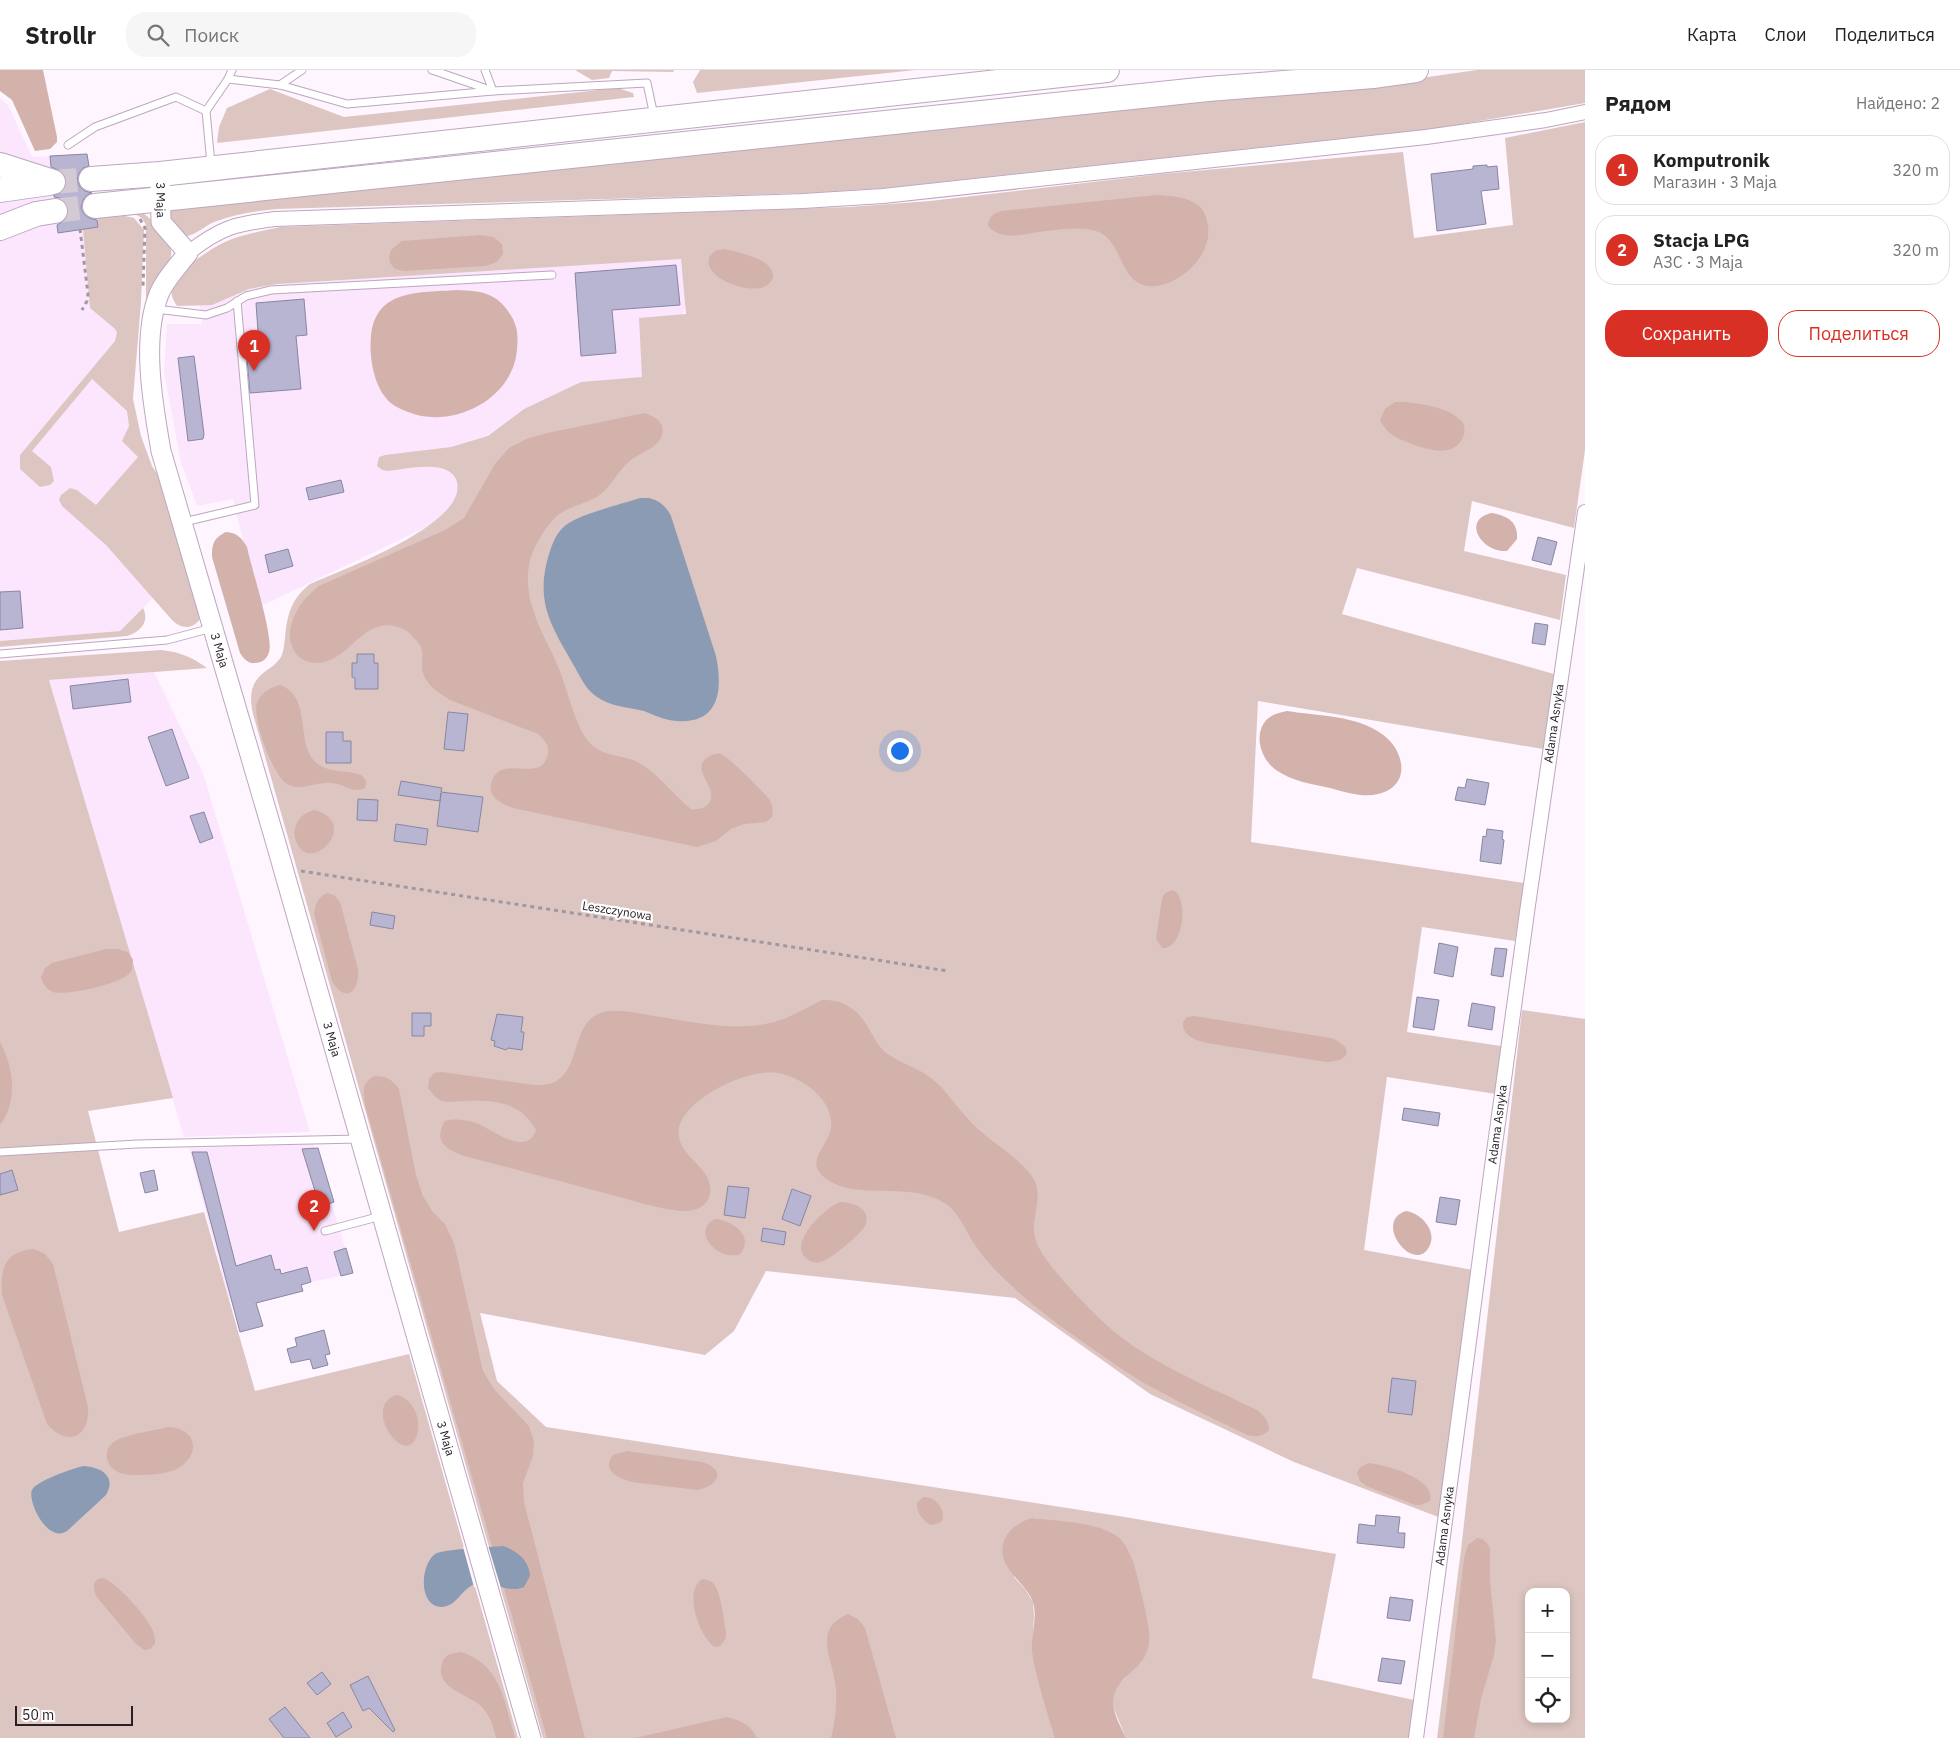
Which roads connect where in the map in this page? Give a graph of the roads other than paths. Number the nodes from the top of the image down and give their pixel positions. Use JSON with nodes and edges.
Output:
{"nodes":[{"id":1,"x":232,"y":70,"type":"edge"},
{"id":2,"x":302,"y":70,"type":"edge"},
{"id":3,"x":432,"y":70,"type":"edge"},
{"id":4,"x":485,"y":70,"type":"edge"},
{"id":5,"x":1107,"y":70,"type":"edge"},
{"id":6,"x":1416,"y":70,"type":"edge"},
{"id":7,"x":228,"y":79,"type":"junction"},
{"id":8,"x":280,"y":85,"type":"junction"},
{"id":9,"x":493,"y":91,"type":"junction"},
{"id":10,"x":206,"y":111,"type":"junction"},
{"id":11,"x":1585,"y":112,"type":"edge"},
{"id":12,"x":654,"y":119,"type":"junction"},
{"id":13,"x":68,"y":145,"type":"dead end"},
{"id":14,"x":0,"y":150,"type":"edge"},
{"id":15,"x":0,"y":157,"type":"edge"},
{"id":16,"x":0,"y":168,"type":"edge"},
{"id":17,"x":211,"y":168,"type":"junction"},
{"id":18,"x":26,"y":172,"type":"junction"},
{"id":19,"x":160,"y":174,"type":"junction"},
{"id":20,"x":91,"y":179,"type":"tunnel mouth"},
{"id":21,"x":0,"y":190,"type":"edge"},
{"id":22,"x":160,"y":200,"type":"junction"},
{"id":23,"x":95,"y":206,"type":"tunnel mouth"},
{"id":24,"x":55,"y":211,"type":"tunnel mouth"},
{"id":25,"x":0,"y":228,"type":"edge"},
{"id":26,"x":188,"y":254,"type":"junction"},
{"id":27,"x":552,"y":275,"type":"dead end"},
{"id":28,"x":237,"y":301,"type":"junction"},
{"id":29,"x":149,"y":302,"type":"junction"},
{"id":30,"x":1585,"y":512,"type":"edge"},
{"id":31,"x":181,"y":523,"type":"junction"},
{"id":32,"x":213,"y":628,"type":"junction"},
{"id":33,"x":0,"y":654,"type":"edge"},
{"id":34,"x":359,"y":1139,"type":"junction"},
{"id":35,"x":0,"y":1152,"type":"edge"},
{"id":36,"x":381,"y":1216,"type":"junction"},
{"id":37,"x":325,"y":1231,"type":"dead end"},
{"id":38,"x":531,"y":1738,"type":"edge"},
{"id":39,"x":1416,"y":1738,"type":"edge"}],
"edges":[{"from":1,"to":7,"type":"lane"},
{"from":2,"to":8,"type":"lane"},
{"from":3,"to":9,"type":"lane"},
{"from":4,"to":9,"type":"lane"},
{"from":5,"to":12,"type":"highway"},
{"from":6,"to":22,"type":"highway"},
{"from":7,"to":8,"type":"lane"},
{"from":7,"to":10,"type":"lane"},
{"from":8,"to":9,"type":"lane"},
{"from":9,"to":12,"type":"lane"},
{"from":10,"to":13,"type":"lane"},
{"from":10,"to":17,"type":"lane"},
{"from":11,"to":26,"type":"street"},
{"from":12,"to":17,"type":"highway"},
{"from":14,"to":18,"type":"highway"},
{"from":15,"to":18,"type":"highway"},
{"from":16,"to":18,"type":"highway"},
{"from":17,"to":19,"type":"highway"},
{"from":18,"to":21,"type":"highway"},
{"from":19,"to":20,"type":"highway"},
{"from":19,"to":22,"type":"street","name":"3 Maja"},
{"from":22,"to":23,"type":"highway"},
{"from":22,"to":26,"type":"street","name":"3 Maja"},
{"from":24,"to":25,"type":"highway"},
{"from":26,"to":29,"type":"street","name":"3 Maja"},
{"from":27,"to":28,"type":"lane"},
{"from":28,"to":29,"type":"lane"},
{"from":28,"to":31,"type":"lane"},
{"from":29,"to":31,"type":"street","name":"3 Maja"},
{"from":30,"to":39,"type":"street","name":"Adama Asnyka"},
{"from":31,"to":32,"type":"street","name":"3 Maja"},
{"from":32,"to":33,"type":"lane"},
{"from":32,"to":34,"type":"street","name":"3 Maja"},
{"from":34,"to":35,"type":"lane"},
{"from":34,"to":36,"type":"street","name":"3 Maja"},
{"from":36,"to":37,"type":"lane"},
{"from":36,"to":38,"type":"street","name":"3 Maja"}]}
